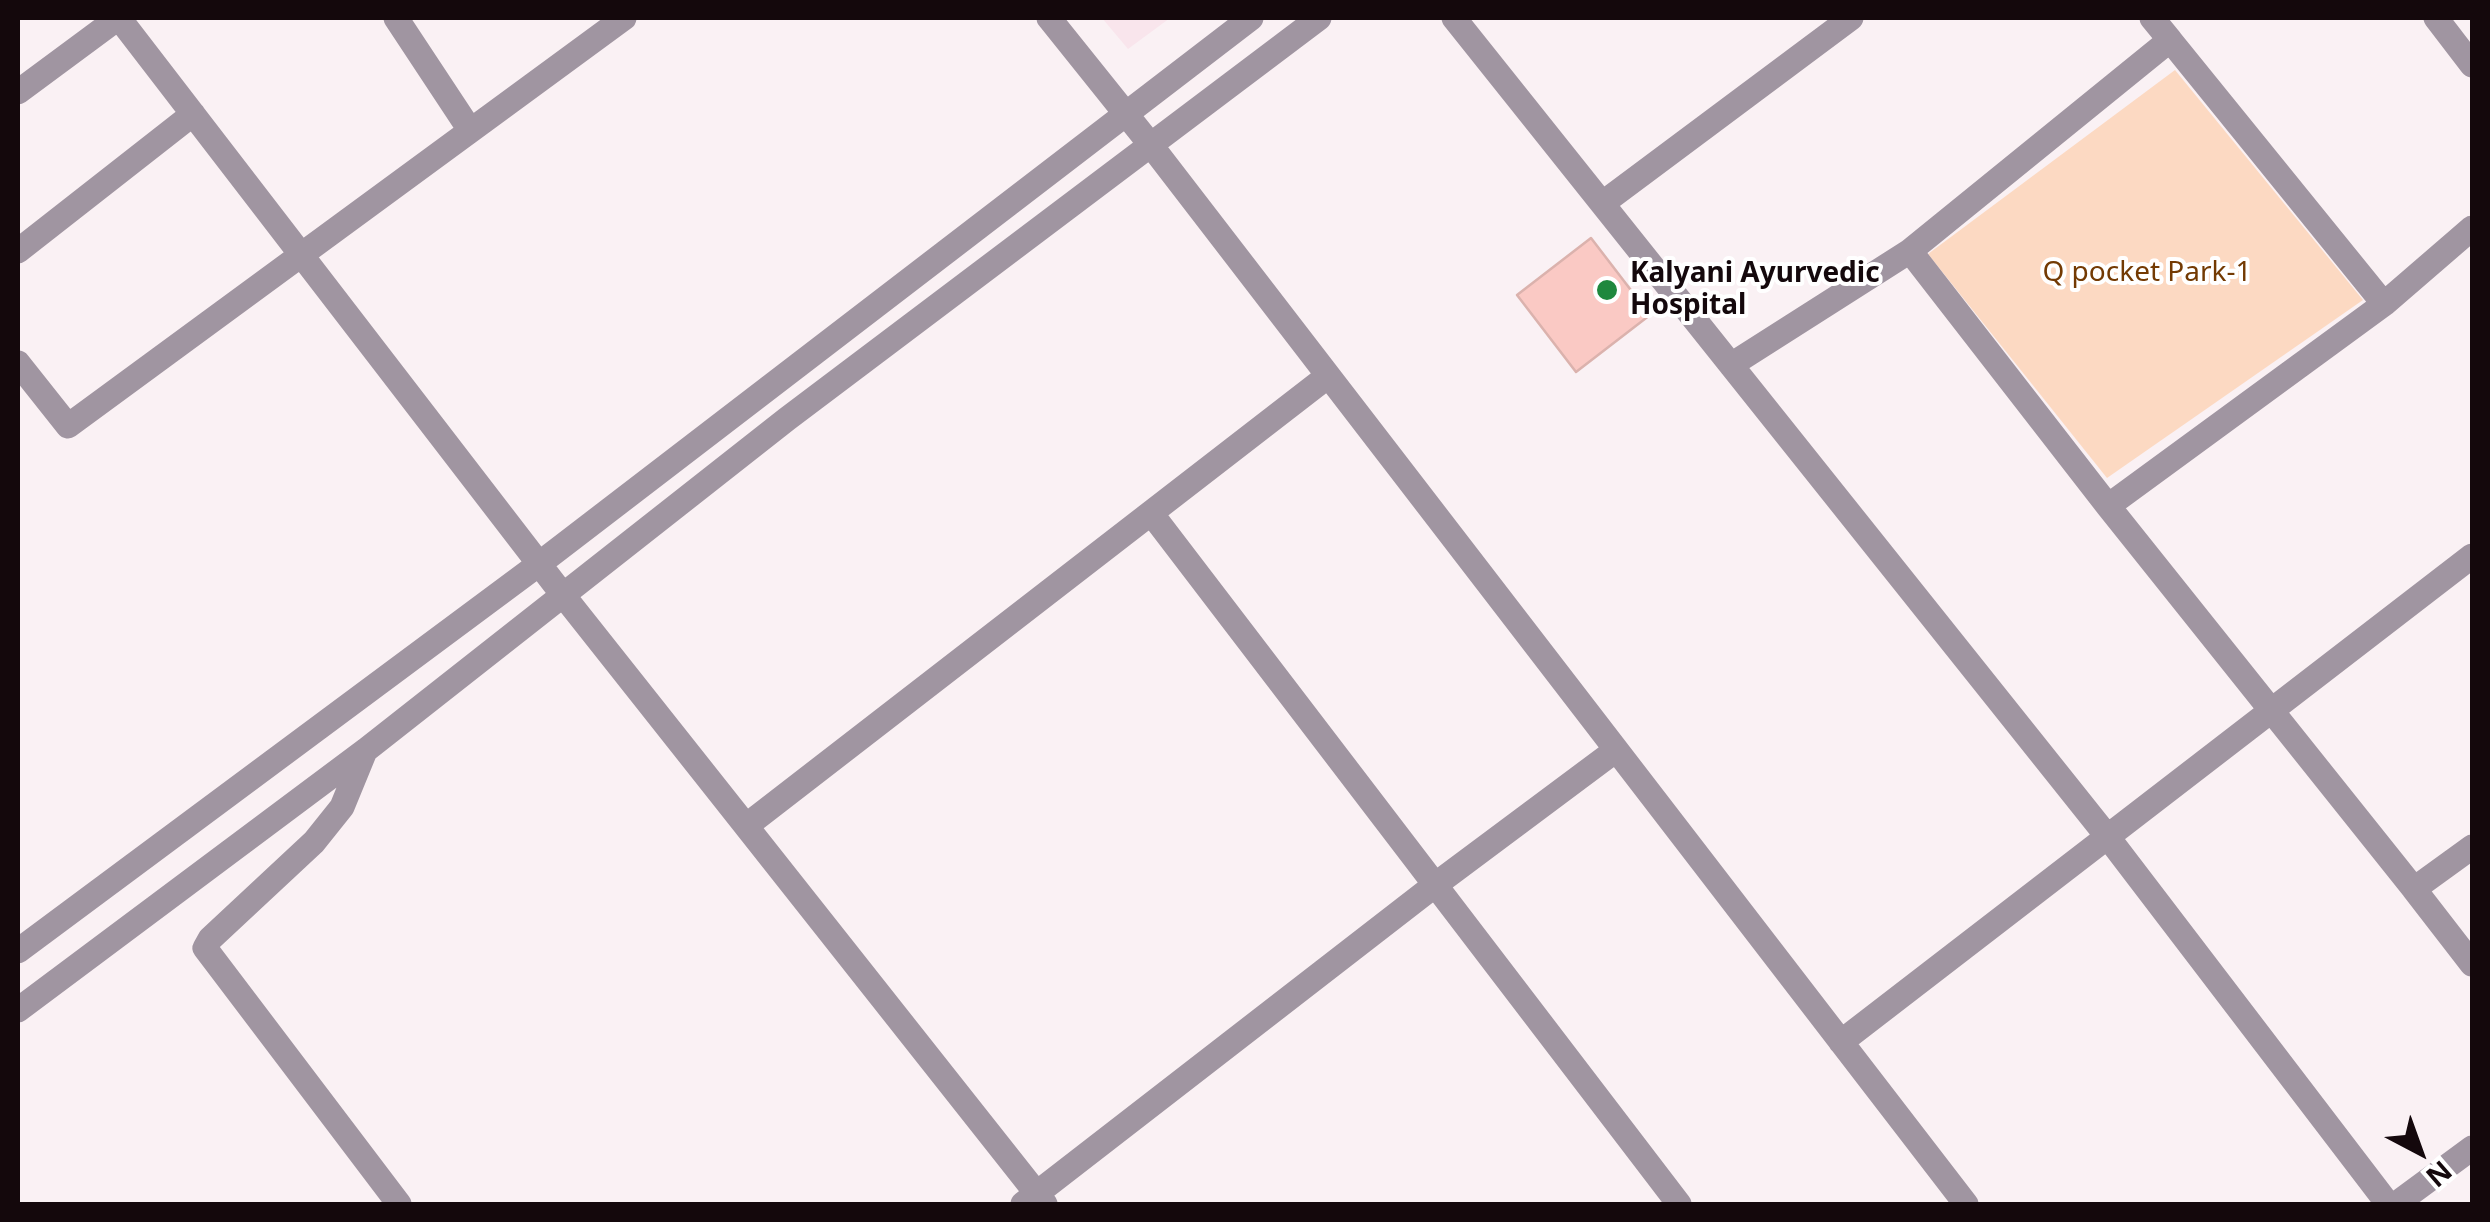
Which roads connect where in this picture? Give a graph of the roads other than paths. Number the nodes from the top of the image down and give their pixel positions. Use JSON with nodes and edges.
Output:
{"nodes":[{"id":1,"x":119,"y":18,"type":"edge"},
{"id":2,"x":396,"y":18,"type":"edge"},
{"id":3,"x":624,"y":18,"type":"edge"},
{"id":4,"x":1049,"y":18,"type":"edge"},
{"id":5,"x":1251,"y":18,"type":"edge"},
{"id":6,"x":1319,"y":18,"type":"edge"},
{"id":7,"x":1454,"y":18,"type":"edge"},
{"id":8,"x":1851,"y":18,"type":"edge"},
{"id":9,"x":2152,"y":18,"type":"edge"},
{"id":10,"x":2436,"y":18,"type":"edge"},
{"id":11,"x":2170,"y":40,"type":"junction"},
{"id":12,"x":2472,"y":65,"type":"edge"},
{"id":13,"x":18,"y":92,"type":"edge"},
{"id":14,"x":1126,"y":113,"type":"junction"},
{"id":15,"x":193,"y":114,"type":"junction"},
{"id":16,"x":470,"y":130,"type":"junction"},
{"id":17,"x":1150,"y":144,"type":"junction"},
{"id":18,"x":1602,"y":204,"type":"junction"},
{"id":19,"x":2472,"y":228,"type":"edge"},
{"id":20,"x":18,"y":251,"type":"edge"},
{"id":21,"x":1910,"y":251,"type":"junction"},
{"id":22,"x":300,"y":254,"type":"junction"},
{"id":23,"x":2384,"y":304,"type":"junction"},
{"id":24,"x":18,"y":363,"type":"edge"},
{"id":25,"x":1732,"y":365,"type":"junction"},
{"id":26,"x":1328,"y":376,"type":"junction"},
{"id":27,"x":2108,"y":506,"type":"junction"},
{"id":28,"x":1151,"y":513,"type":"junction"},
{"id":29,"x":2472,"y":556,"type":"edge"},
{"id":30,"x":539,"y":564,"type":"junction"},
{"id":31,"x":563,"y":595,"type":"junction"},
{"id":32,"x":2274,"y":710,"type":"junction"},
{"id":33,"x":366,"y":750,"type":"junction"},
{"id":34,"x":1616,"y":750,"type":"junction"},
{"id":35,"x":746,"y":826,"type":"junction"},
{"id":36,"x":2107,"y":836,"type":"junction"},
{"id":37,"x":2472,"y":847,"type":"edge"},
{"id":38,"x":1436,"y":885,"type":"junction"},
{"id":39,"x":2414,"y":890,"type":"junction"},
{"id":40,"x":18,"y":950,"type":"edge"},
{"id":41,"x":2472,"y":964,"type":"edge"},
{"id":42,"x":18,"y":1010,"type":"edge"},
{"id":43,"x":1841,"y":1042,"type":"junction"},
{"id":44,"x":2472,"y":1148,"type":"edge"},
{"id":45,"x":1035,"y":1201,"type":"edge"},
{"id":46,"x":399,"y":1204,"type":"edge"},
{"id":47,"x":1679,"y":1204,"type":"edge"},
{"id":48,"x":1966,"y":1204,"type":"edge"},
{"id":49,"x":2388,"y":1204,"type":"edge"},
{"id":50,"x":2396,"y":1204,"type":"edge"}],
"edges":[{"from":1,"to":13,"type":"street"},
{"from":1,"to":15,"type":"street"},
{"from":2,"to":16,"type":"street"},
{"from":3,"to":16,"type":"street"},
{"from":4,"to":14,"type":"street"},
{"from":5,"to":14,"type":"street"},
{"from":6,"to":17,"type":"street"},
{"from":7,"to":18,"type":"street"},
{"from":8,"to":18,"type":"street"},
{"from":9,"to":11,"type":"street"},
{"from":10,"to":12,"type":"street"},
{"from":11,"to":21,"type":"street"},
{"from":11,"to":23,"type":"street"},
{"from":14,"to":17,"type":"street"},
{"from":14,"to":30,"type":"street"},
{"from":15,"to":20,"type":"street"},
{"from":15,"to":22,"type":"street"},
{"from":16,"to":22,"type":"street"},
{"from":17,"to":26,"type":"street"},
{"from":17,"to":31,"type":"street"},
{"from":18,"to":25,"type":"street"},
{"from":19,"to":23,"type":"street"},
{"from":21,"to":25,"type":"street"},
{"from":21,"to":27,"type":"street"},
{"from":22,"to":24,"type":"street"},
{"from":22,"to":30,"type":"street"},
{"from":23,"to":27,"type":"street"},
{"from":25,"to":36,"type":"street"},
{"from":26,"to":28,"type":"street"},
{"from":26,"to":34,"type":"street"},
{"from":27,"to":32,"type":"street"},
{"from":28,"to":35,"type":"street"},
{"from":28,"to":38,"type":"street"},
{"from":29,"to":32,"type":"street"},
{"from":30,"to":31,"type":"street"},
{"from":30,"to":40,"type":"street"},
{"from":31,"to":33,"type":"street"},
{"from":31,"to":35,"type":"street"},
{"from":32,"to":36,"type":"street"},
{"from":32,"to":39,"type":"street"},
{"from":33,"to":42,"type":"street"},
{"from":33,"to":46,"type":"street"},
{"from":34,"to":38,"type":"street"},
{"from":34,"to":43,"type":"street"},
{"from":35,"to":45,"type":"street"},
{"from":36,"to":43,"type":"street"},
{"from":36,"to":49,"type":"street"},
{"from":37,"to":39,"type":"street"},
{"from":38,"to":45,"type":"street"},
{"from":38,"to":47,"type":"street"},
{"from":39,"to":41,"type":"street"},
{"from":43,"to":48,"type":"street"},
{"from":44,"to":50,"type":"street"}]}
